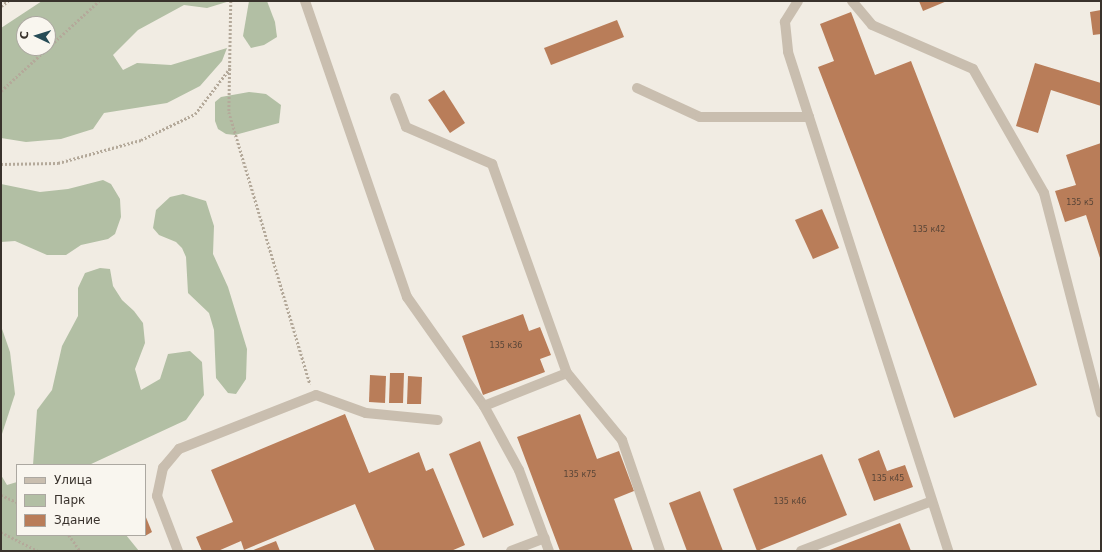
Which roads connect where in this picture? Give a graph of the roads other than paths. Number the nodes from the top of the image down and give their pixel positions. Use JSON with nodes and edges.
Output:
{"nodes":[{"id":1,"x":305,"y":1,"type":"edge"},
{"id":2,"x":798,"y":1,"type":"edge"},
{"id":3,"x":852,"y":1,"type":"edge"},
{"id":4,"x":637,"y":88,"type":"dead end"},
{"id":5,"x":395,"y":98,"type":"dead end"},
{"id":6,"x":809,"y":116,"type":"junction"},
{"id":7,"x":567,"y":373,"type":"junction"},
{"id":8,"x":484,"y":406,"type":"junction"},
{"id":9,"x":1101,"y":413,"type":"edge"},
{"id":10,"x":438,"y":420,"type":"dead end"},
{"id":11,"x":932,"y":501,"type":"junction"},
{"id":12,"x":544,"y":538,"type":"junction"},
{"id":13,"x":178,"y":551,"type":"edge"},
{"id":14,"x":511,"y":551,"type":"edge"},
{"id":15,"x":550,"y":551,"type":"edge"},
{"id":16,"x":660,"y":551,"type":"edge"},
{"id":17,"x":801,"y":551,"type":"edge"},
{"id":18,"x":948,"y":551,"type":"edge"}],
"edges":[{"from":1,"to":8,"type":"lane"},
{"from":2,"to":6,"type":"lane"},
{"from":3,"to":9,"type":"lane"},
{"from":4,"to":6,"type":"lane"},
{"from":5,"to":7,"type":"lane"},
{"from":6,"to":11,"type":"lane"},
{"from":7,"to":8,"type":"lane"},
{"from":7,"to":16,"type":"lane"},
{"from":8,"to":12,"type":"lane"},
{"from":10,"to":13,"type":"lane"},
{"from":11,"to":17,"type":"lane"},
{"from":11,"to":18,"type":"lane"},
{"from":12,"to":14,"type":"lane"},
{"from":12,"to":15,"type":"lane"}]}
